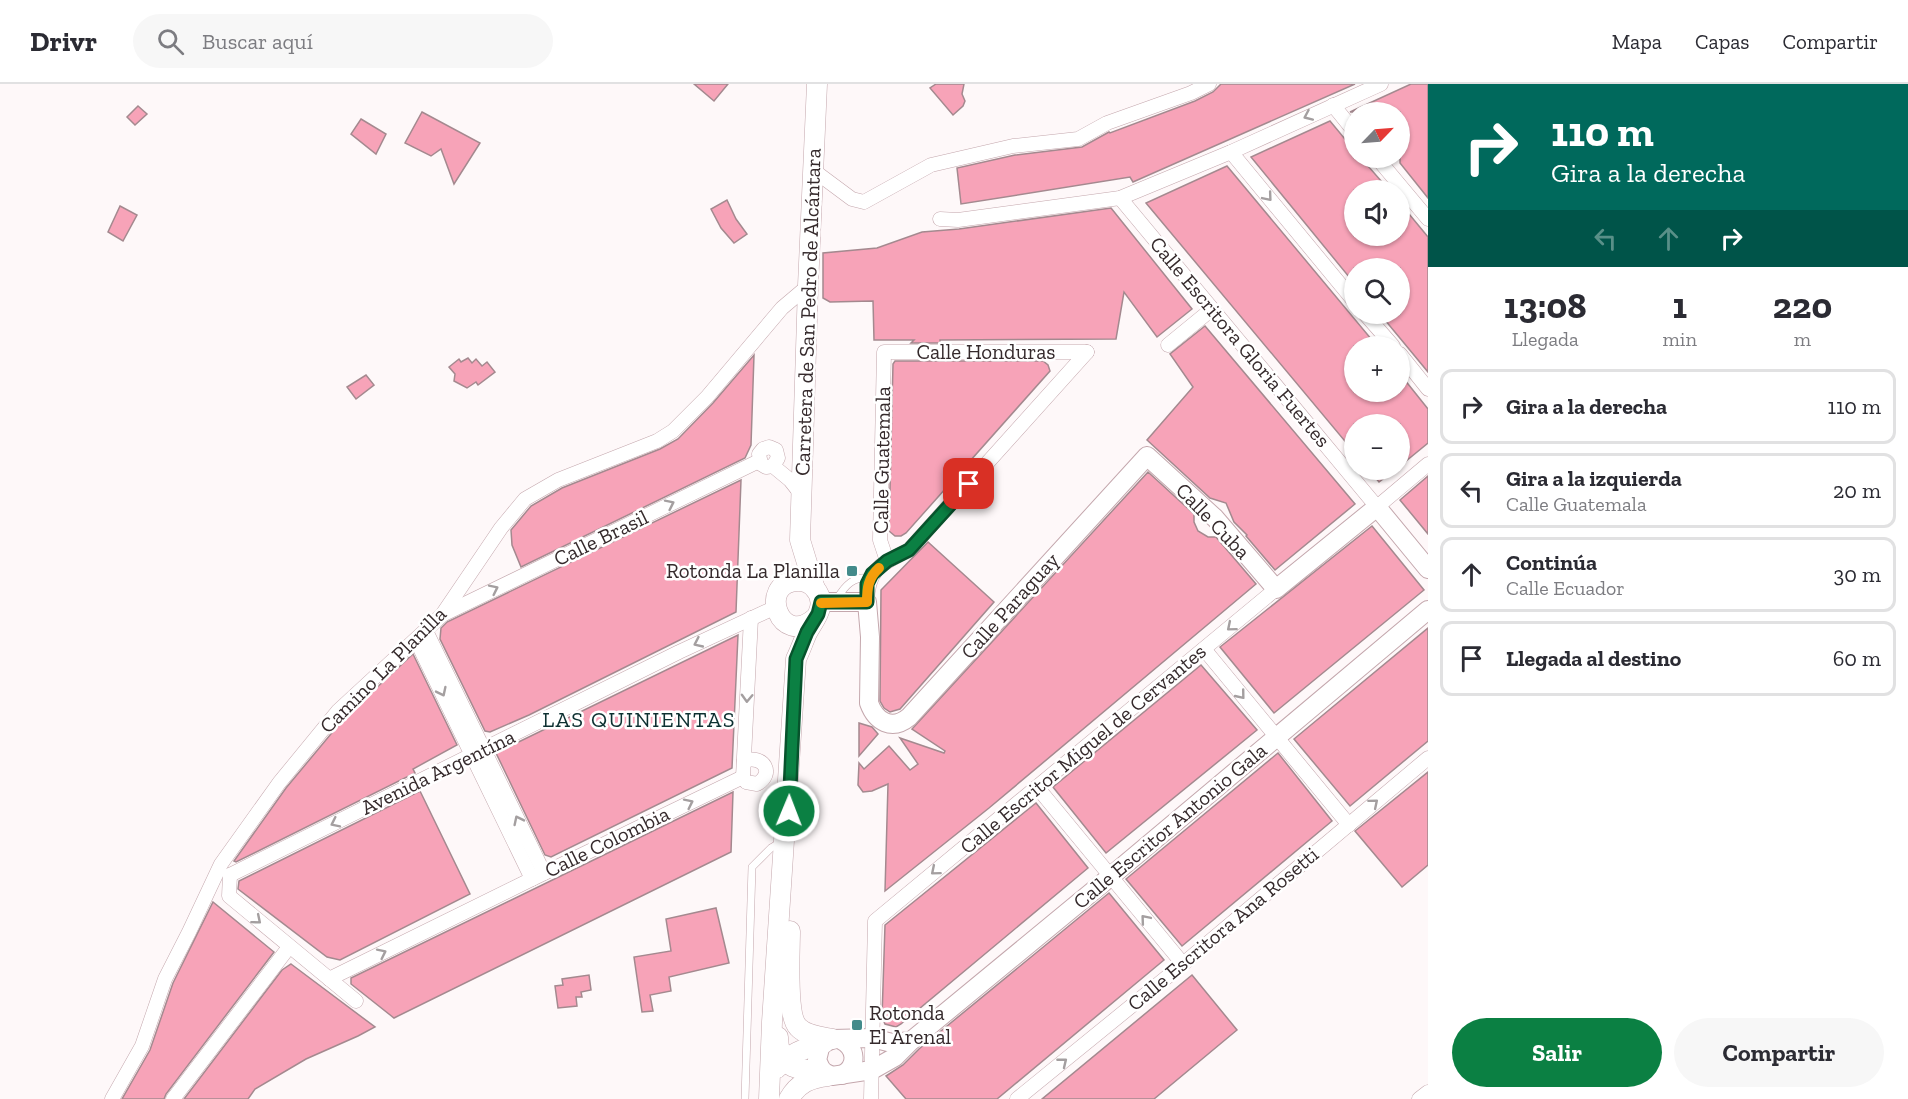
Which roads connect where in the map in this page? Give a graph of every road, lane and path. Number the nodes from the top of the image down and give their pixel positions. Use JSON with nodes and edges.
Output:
{"nodes":[{"id":1,"x":817,"y":84,"type":"edge"},
{"id":2,"x":1209,"y":84,"type":"edge"},
{"id":3,"x":1381,"y":84,"type":"edge"},
{"id":4,"x":1333,"y":105,"type":"junction"},
{"id":5,"x":1344,"y":119,"type":"edge"},
{"id":6,"x":1230,"y":152,"type":"junction"},
{"id":7,"x":1385,"y":168,"type":"edge"},
{"id":8,"x":813,"y":170,"type":"junction"},
{"id":9,"x":1120,"y":198,"type":"junction"},
{"id":10,"x":940,"y":219,"type":"dead end"},
{"id":11,"x":1428,"y":219,"type":"edge"},
{"id":12,"x":808,"y":285,"type":"junction"},
{"id":13,"x":1344,"y":289,"type":"edge"},
{"id":14,"x":1212,"y":309,"type":"junction"},
{"id":15,"x":1374,"y":324,"type":"edge"},
{"id":16,"x":1384,"y":336,"type":"edge"},
{"id":17,"x":1168,"y":345,"type":"dead end"},
{"id":18,"x":884,"y":352,"type":"joint"},
{"id":19,"x":1410,"y":366,"type":"edge"},
{"id":20,"x":1428,"y":389,"type":"edge"},
{"id":21,"x":1147,"y":456,"type":"joint"},
{"id":22,"x":1428,"y":464,"type":"edge"},
{"id":23,"x":801,"y":494,"type":"junction"},
{"id":24,"x":1377,"y":507,"type":"junction"},
{"id":25,"x":800,"y":540,"type":"junction"},
{"id":26,"x":887,"y":561,"type":"junction"},
{"id":27,"x":1428,"y":569,"type":"edge"},
{"id":28,"x":870,"y":578,"type":"junction"},
{"id":29,"x":784,"y":585,"type":"junction"},
{"id":30,"x":1276,"y":589,"type":"junction"},
{"id":31,"x":867,"y":602,"type":"junction"},
{"id":32,"x":822,"y":603,"type":"junction"},
{"id":33,"x":1428,"y":610,"type":"edge"},
{"id":34,"x":778,"y":612,"type":"junction"},
{"id":35,"x":442,"y":615,"type":"junction"},
{"id":36,"x":751,"y":618,"type":"junction"},
{"id":37,"x":421,"y":635,"type":"junction"},
{"id":38,"x":1204,"y":649,"type":"junction"},
{"id":39,"x":796,"y":659,"type":"junction"},
{"id":40,"x":1276,"y":738,"type":"junction"},
{"id":41,"x":478,"y":752,"type":"junction"},
{"id":42,"x":1428,"y":758,"type":"edge"},
{"id":43,"x":744,"y":761,"type":"junction"},
{"id":44,"x":742,"y":777,"type":"junction"},
{"id":45,"x":1037,"y":787,"type":"junction"},
{"id":46,"x":789,"y":790,"type":"junction"},
{"id":47,"x":1349,"y":825,"type":"junction"},
{"id":48,"x":785,"y":840,"type":"junction"},
{"id":49,"x":225,"y":869,"type":"junction"},
{"id":50,"x":538,"y":876,"type":"junction"},
{"id":51,"x":1110,"y":877,"type":"junction"},
{"id":52,"x":789,"y":895,"type":"junction"},
{"id":53,"x":289,"y":947,"type":"junction"},
{"id":54,"x":777,"y":956,"type":"junction"},
{"id":55,"x":1183,"y":964,"type":"junction"},
{"id":56,"x":329,"y":979,"type":"junction"},
{"id":57,"x":356,"y":1001,"type":"dead end"},
{"id":58,"x":872,"y":1038,"type":"junction"},
{"id":59,"x":833,"y":1041,"type":"junction"},
{"id":60,"x":911,"y":1041,"type":"junction"},
{"id":61,"x":783,"y":1060,"type":"junction"},
{"id":62,"x":872,"y":1070,"type":"junction"},
{"id":63,"x":832,"y":1074,"type":"junction"},
{"id":64,"x":1428,"y":1092,"type":"edge"},
{"id":65,"x":112,"y":1099,"type":"edge"},
{"id":66,"x":173,"y":1099,"type":"edge"},
{"id":67,"x":745,"y":1099,"type":"edge"},
{"id":68,"x":771,"y":1099,"type":"edge"},
{"id":69,"x":782,"y":1099,"type":"edge"},
{"id":70,"x":789,"y":1099,"type":"edge"},
{"id":71,"x":872,"y":1099,"type":"edge"},
{"id":72,"x":1017,"y":1099,"type":"edge"},
{"id":73,"x":1419,"y":1099,"type":"edge"}],
"edges":[{"from":1,"to":8,"type":"main road","name":"Carretera de San Pedro de Alcántara"},
{"from":2,"to":8,"type":"street"},
{"from":3,"to":4,"type":"street"},
{"from":4,"to":5,"type":"street"},
{"from":4,"to":6,"type":"street","one_way":true},
{"from":6,"to":9,"type":"street"},
{"from":6,"to":13,"type":"street","one_way":true},
{"from":7,"to":11,"type":"street"},
{"from":8,"to":12,"type":"main road","name":"Carretera de San Pedro de Alcántara"},
{"from":9,"to":10,"type":"street"},
{"from":9,"to":14,"type":"street","name":"Calle Escritora Gloria Fuertes"},
{"from":12,"to":23,"type":"main road","name":"Carretera de San Pedro de Alcántara"},
{"from":12,"to":35,"type":"street","name":"Camino La Planilla"},
{"from":14,"to":17,"type":"street"},
{"from":14,"to":24,"type":"street","name":"Calle Escritora Gloria Fuertes"},
{"from":15,"to":16,"type":"street"},
{"from":18,"to":26,"type":"street","name":"Calle Guatemala"},
{"from":18,"to":26,"type":"street","name":"Calle Honduras"},
{"from":19,"to":20,"type":"street"},
{"from":21,"to":30,"type":"street","name":"Calle Cuba"},
{"from":21,"to":31,"type":"street","name":"Calle Paraguay"},
{"from":22,"to":24,"type":"street","name":"Calle Escritor Miguel de Cervantes"},
{"from":23,"to":25,"type":"main road","name":"Carretera de San Pedro de Alcántara"},
{"from":35,"to":23,"type":"street","name":"Calle Brasil","one_way":true},
{"from":24,"to":27,"type":"street","name":"Calle Escritora Gloria Fuertes"},
{"from":24,"to":30,"type":"street","name":"Calle Escritor Miguel de Cervantes"},
{"from":25,"to":29,"type":"main road","name":"Carretera de San Pedro de Alcántara"},
{"from":25,"to":32,"type":"main road","name":"Carretera de San Pedro de Alcántara"},
{"from":26,"to":28,"type":"street","name":"Calle Guatemala"},
{"from":28,"to":31,"type":"street"},
{"from":28,"to":32,"type":"lane"},
{"from":29,"to":32,"type":"main road"},
{"from":29,"to":34,"type":"main road"},
{"from":30,"to":38,"type":"street","name":"Calle Escritor Miguel de Cervantes","one_way":true},
{"from":31,"to":32,"type":"street"},
{"from":32,"to":34,"type":"main road"},
{"from":32,"to":39,"type":"main road"},
{"from":33,"to":40,"type":"street","name":"Calle Escritor Antonio Gala"},
{"from":34,"to":36,"type":"street","name":"Avenida Argentína"},
{"from":34,"to":39,"type":"main road"},
{"from":35,"to":37,"type":"street","name":"Camino La Planilla"},
{"from":36,"to":41,"type":"street","name":"Avenida Argentína","one_way":true},
{"from":36,"to":43,"type":"street","one_way":true},
{"from":37,"to":41,"type":"street"},
{"from":37,"to":49,"type":"street","name":"Camino La Planilla"},
{"from":38,"to":40,"type":"street","one_way":true},
{"from":38,"to":45,"type":"street","name":"Calle Escritor Miguel de Cervantes"},
{"from":39,"to":46,"type":"main road"},
{"from":40,"to":47,"type":"street"},
{"from":40,"to":51,"type":"street","name":"Calle Escritor Antonio Gala"},
{"from":41,"to":49,"type":"street","name":"Avenida Argentína","one_way":true},
{"from":41,"to":50,"type":"street"},
{"from":47,"to":42,"type":"street","name":"Calle Escritora Ana Rosetti","one_way":true},
{"from":43,"to":44,"type":"street"},
{"from":43,"to":44,"type":"street"},
{"from":50,"to":44,"type":"street","name":"Calle Colombia","one_way":true},
{"from":45,"to":51,"type":"street"},
{"from":45,"to":58,"type":"street","name":"Calle Escritor Miguel de Cervantes","one_way":true},
{"from":46,"to":48,"type":"main road"},
{"from":46,"to":52,"type":"main road"},
{"from":47,"to":55,"type":"street","name":"Calle Escritora Ana Rosetti"},
{"from":48,"to":54,"type":"main road"},
{"from":48,"to":67,"type":"lane"},
{"from":49,"to":53,"type":"street","one_way":true},
{"from":49,"to":65,"type":"street","name":"Camino La Planilla"},
{"from":56,"to":50,"type":"street","name":"Calle Colombia","one_way":true},
{"from":55,"to":51,"type":"street","one_way":true},
{"from":51,"to":60,"type":"street","name":"Calle Escritor Antonio Gala"},
{"from":52,"to":59,"type":"main road"},
{"from":52,"to":61,"type":"main road"},
{"from":53,"to":56,"type":"street"},
{"from":53,"to":66,"type":"street"},
{"from":54,"to":61,"type":"main road"},
{"from":54,"to":68,"type":"main road"},
{"from":72,"to":55,"type":"street","name":"Calle Escritora Ana Rosetti","one_way":true},
{"from":56,"to":57,"type":"street"},
{"from":58,"to":59,"type":"street"},
{"from":58,"to":60,"type":"street"},
{"from":58,"to":62,"type":"street","name":"Calle Escritor Miguel de Cervantes"},
{"from":59,"to":61,"type":"main road"},
{"from":59,"to":63,"type":"street"},
{"from":59,"to":63,"type":"street"},
{"from":60,"to":62,"type":"street","name":"Calle Escritor Antonio Gala"},
{"from":61,"to":63,"type":"main road"},
{"from":61,"to":68,"type":"main road"},
{"from":61,"to":69,"type":"main road"},
{"from":62,"to":63,"type":"street"},
{"from":62,"to":71,"type":"street","name":"Calle Escritor Miguel de Cervantes"},
{"from":63,"to":70,"type":"main road"},
{"from":64,"to":73,"type":"street"}]}
